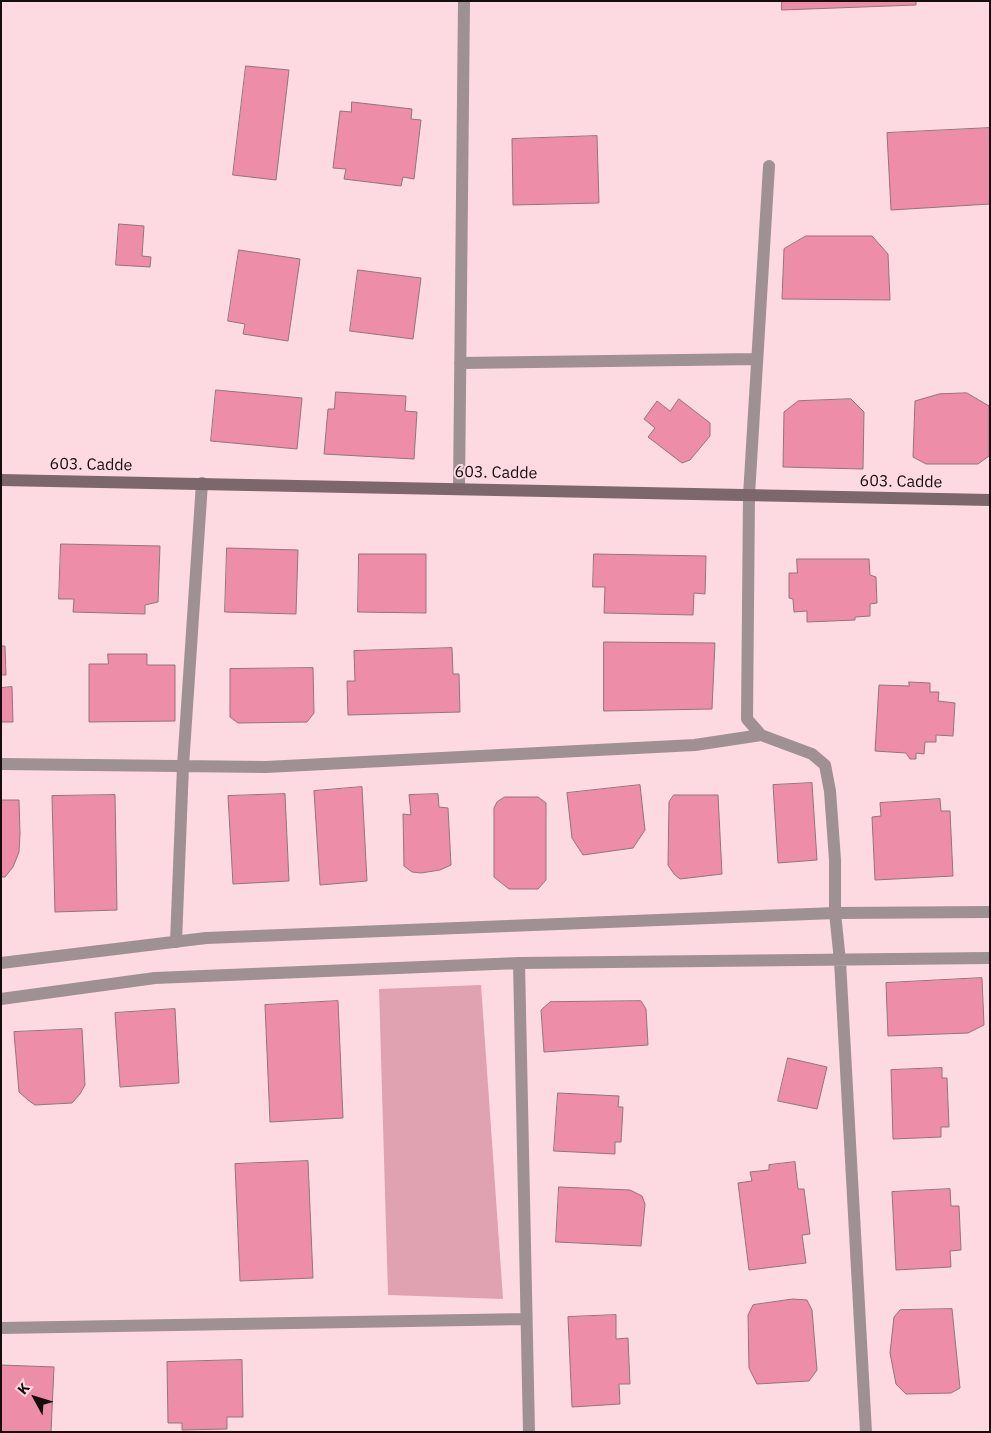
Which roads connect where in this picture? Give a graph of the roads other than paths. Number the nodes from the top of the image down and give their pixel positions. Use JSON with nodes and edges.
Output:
{"nodes":[{"id":1,"x":464,"y":1,"type":"edge"},
{"id":2,"x":769,"y":166,"type":"dead end"},
{"id":3,"x":757,"y":359,"type":"junction"},
{"id":4,"x":460,"y":363,"type":"junction"},
{"id":5,"x":1,"y":480,"type":"edge"},
{"id":6,"x":202,"y":483,"type":"junction"},
{"id":7,"x":459,"y":488,"type":"junction"},
{"id":8,"x":749,"y":495,"type":"junction"},
{"id":9,"x":990,"y":500,"type":"edge"},
{"id":10,"x":761,"y":735,"type":"junction"},
{"id":11,"x":1,"y":764,"type":"edge"},
{"id":12,"x":183,"y":766,"type":"junction"},
{"id":13,"x":990,"y":912,"type":"edge"},
{"id":14,"x":835,"y":914,"type":"junction"},
{"id":15,"x":176,"y":942,"type":"junction"},
{"id":16,"x":990,"y":958,"type":"edge"},
{"id":17,"x":840,"y":961,"type":"junction"},
{"id":18,"x":1,"y":963,"type":"edge"},
{"id":19,"x":519,"y":963,"type":"junction"},
{"id":20,"x":1,"y":999,"type":"edge"},
{"id":21,"x":526,"y":1319,"type":"junction"},
{"id":22,"x":1,"y":1328,"type":"edge"},
{"id":23,"x":529,"y":1432,"type":"edge"},
{"id":24,"x":866,"y":1432,"type":"edge"}],
"edges":[{"from":1,"to":4,"type":"street"},
{"from":2,"to":3,"type":"street"},
{"from":3,"to":4,"type":"street"},
{"from":3,"to":8,"type":"street"},
{"from":4,"to":7,"type":"street"},
{"from":5,"to":6,"type":"street","name":"603. Cadde"},
{"from":6,"to":7,"type":"street","name":"603. Cadde"},
{"from":6,"to":12,"type":"street"},
{"from":7,"to":8,"type":"street","name":"603. Cadde"},
{"from":8,"to":9,"type":"street","name":"603. Cadde"},
{"from":8,"to":10,"type":"street"},
{"from":10,"to":12,"type":"street"},
{"from":10,"to":14,"type":"street"},
{"from":11,"to":12,"type":"street"},
{"from":12,"to":15,"type":"street"},
{"from":13,"to":14,"type":"street"},
{"from":14,"to":15,"type":"street"},
{"from":14,"to":17,"type":"street"},
{"from":15,"to":18,"type":"street"},
{"from":16,"to":17,"type":"street"},
{"from":17,"to":19,"type":"street"},
{"from":17,"to":24,"type":"street"},
{"from":19,"to":20,"type":"street"},
{"from":19,"to":21,"type":"street"},
{"from":21,"to":22,"type":"street"},
{"from":21,"to":23,"type":"street"}]}
